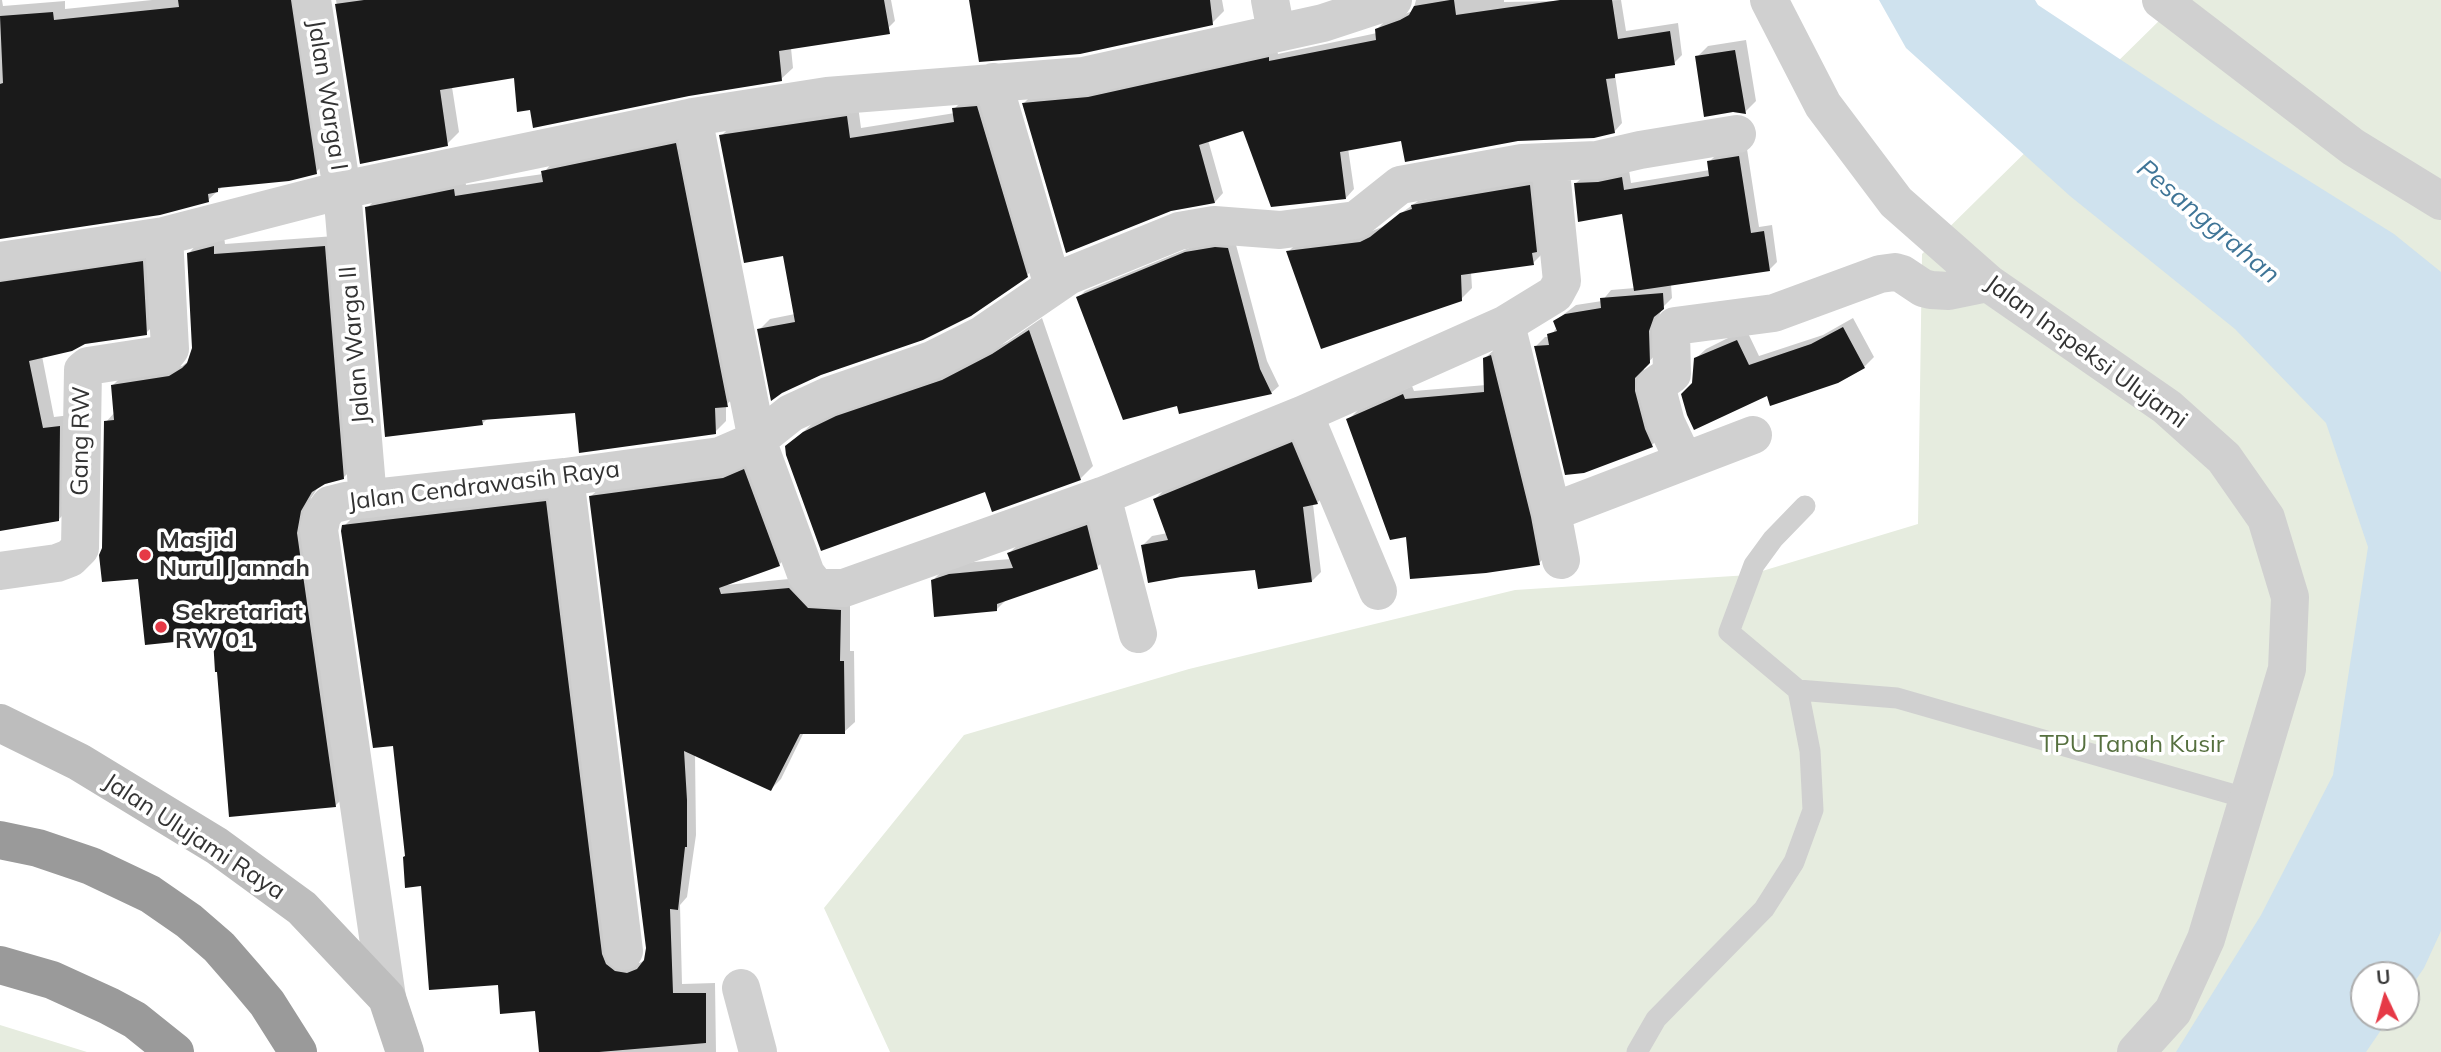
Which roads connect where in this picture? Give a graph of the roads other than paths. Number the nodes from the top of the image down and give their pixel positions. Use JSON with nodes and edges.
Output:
{"nodes":[{"id":1,"x":313,"y":0,"type":"edge"},
{"id":2,"x":1393,"y":0,"type":"edge"},
{"id":3,"x":1769,"y":0,"type":"edge"},
{"id":4,"x":2161,"y":0,"type":"edge"},
{"id":5,"x":1273,"y":16,"type":"edge"},
{"id":6,"x":993,"y":82,"type":"junction"},
{"id":7,"x":693,"y":117,"type":"junction"},
{"id":8,"x":1737,"y":134,"type":"dead end"},
{"id":9,"x":1550,"y":162,"type":"junction"},
{"id":10,"x":342,"y":190,"type":"junction"},
{"id":11,"x":2441,"y":201,"type":"edge"},
{"id":12,"x":164,"y":236,"type":"junction"},
{"id":13,"x":0,"y":261,"type":"edge"},
{"id":14,"x":1988,"y":283,"type":"junction"},
{"id":15,"x":1053,"y":286,"type":"junction"},
{"id":16,"x":1506,"y":324,"type":"junction"},
{"id":17,"x":1304,"y":414,"type":"junction"},
{"id":18,"x":1753,"y":435,"type":"dead end"},
{"id":19,"x":757,"y":440,"type":"junction"},
{"id":20,"x":1684,"y":461,"type":"junction"},
{"id":21,"x":565,"y":477,"type":"junction"},
{"id":22,"x":1102,"y":496,"type":"junction"},
{"id":23,"x":368,"y":499,"type":"junction"},
{"id":24,"x":1805,"y":506,"type":"dead end"},
{"id":25,"x":1552,"y":512,"type":"junction"},
{"id":26,"x":1561,"y":560,"type":"dead end"},
{"id":27,"x":0,"y":571,"type":"edge"},
{"id":28,"x":1378,"y":591,"type":"dead end"},
{"id":29,"x":1138,"y":634,"type":"dead end"},
{"id":30,"x":1798,"y":690,"type":"junction"},
{"id":31,"x":0,"y":723,"type":"edge"},
{"id":32,"x":2249,"y":799,"type":"junction"},
{"id":33,"x":0,"y":840,"type":"edge"},
{"id":34,"x":624,"y":951,"type":"dead end"},
{"id":35,"x":0,"y":965,"type":"edge"},
{"id":36,"x":741,"y":988,"type":"dead end"},
{"id":37,"x":387,"y":998,"type":"junction"},
{"id":38,"x":175,"y":1052,"type":"edge"},
{"id":39,"x":298,"y":1052,"type":"edge"},
{"id":40,"x":405,"y":1052,"type":"edge"},
{"id":41,"x":758,"y":1052,"type":"edge"},
{"id":42,"x":1637,"y":1052,"type":"edge"},
{"id":43,"x":2136,"y":1052,"type":"edge"}],
"edges":[{"from":1,"to":10,"type":"street","name":"Jalan Warga I"},
{"from":2,"to":5,"type":"street"},
{"from":3,"to":14,"type":"street","name":"Jalan Inspeksi Ulujami"},
{"from":4,"to":11,"type":"street"},
{"from":5,"to":6,"type":"street"},
{"from":6,"to":7,"type":"street"},
{"from":6,"to":15,"type":"street"},
{"from":7,"to":10,"type":"street"},
{"from":7,"to":19,"type":"street"},
{"from":8,"to":9,"type":"street","name":"Jalan Cendrawasih Raya"},
{"from":9,"to":15,"type":"street","name":"Jalan Cendrawasih Raya"},
{"from":9,"to":16,"type":"street"},
{"from":10,"to":12,"type":"street"},
{"from":10,"to":23,"type":"street","name":"Jalan Warga II"},
{"from":12,"to":13,"type":"street"},
{"from":12,"to":27,"type":"street","name":"Gang RW"},
{"from":14,"to":20,"type":"street"},
{"from":14,"to":32,"type":"street","name":"Jalan Inspeksi Ulujami"},
{"from":15,"to":19,"type":"street","name":"Jalan Cendrawasih Raya"},
{"from":16,"to":17,"type":"street"},
{"from":16,"to":25,"type":"street"},
{"from":17,"to":22,"type":"street"},
{"from":17,"to":28,"type":"street"},
{"from":18,"to":20,"type":"street"},
{"from":19,"to":21,"type":"street","name":"Jalan Cendrawasih Raya"},
{"from":19,"to":22,"type":"street"},
{"from":20,"to":25,"type":"street"},
{"from":21,"to":23,"type":"street","name":"Jalan Cendrawasih Raya"},
{"from":21,"to":34,"type":"street"},
{"from":22,"to":29,"type":"street"},
{"from":23,"to":37,"type":"street","name":"Jalan Cendrawasih Raya"},
{"from":24,"to":30,"type":"lane"},
{"from":25,"to":26,"type":"street"},
{"from":30,"to":32,"type":"lane"},
{"from":30,"to":42,"type":"lane"},
{"from":31,"to":37,"type":"street","name":"Jalan Ulujami Raya"},
{"from":32,"to":43,"type":"street","name":"Jalan Inspeksi Ulujami"},
{"from":33,"to":39,"type":"highway"},
{"from":35,"to":38,"type":"highway"},
{"from":36,"to":41,"type":"street"},
{"from":37,"to":40,"type":"street","name":"Jalan Ulujami Raya"}]}
